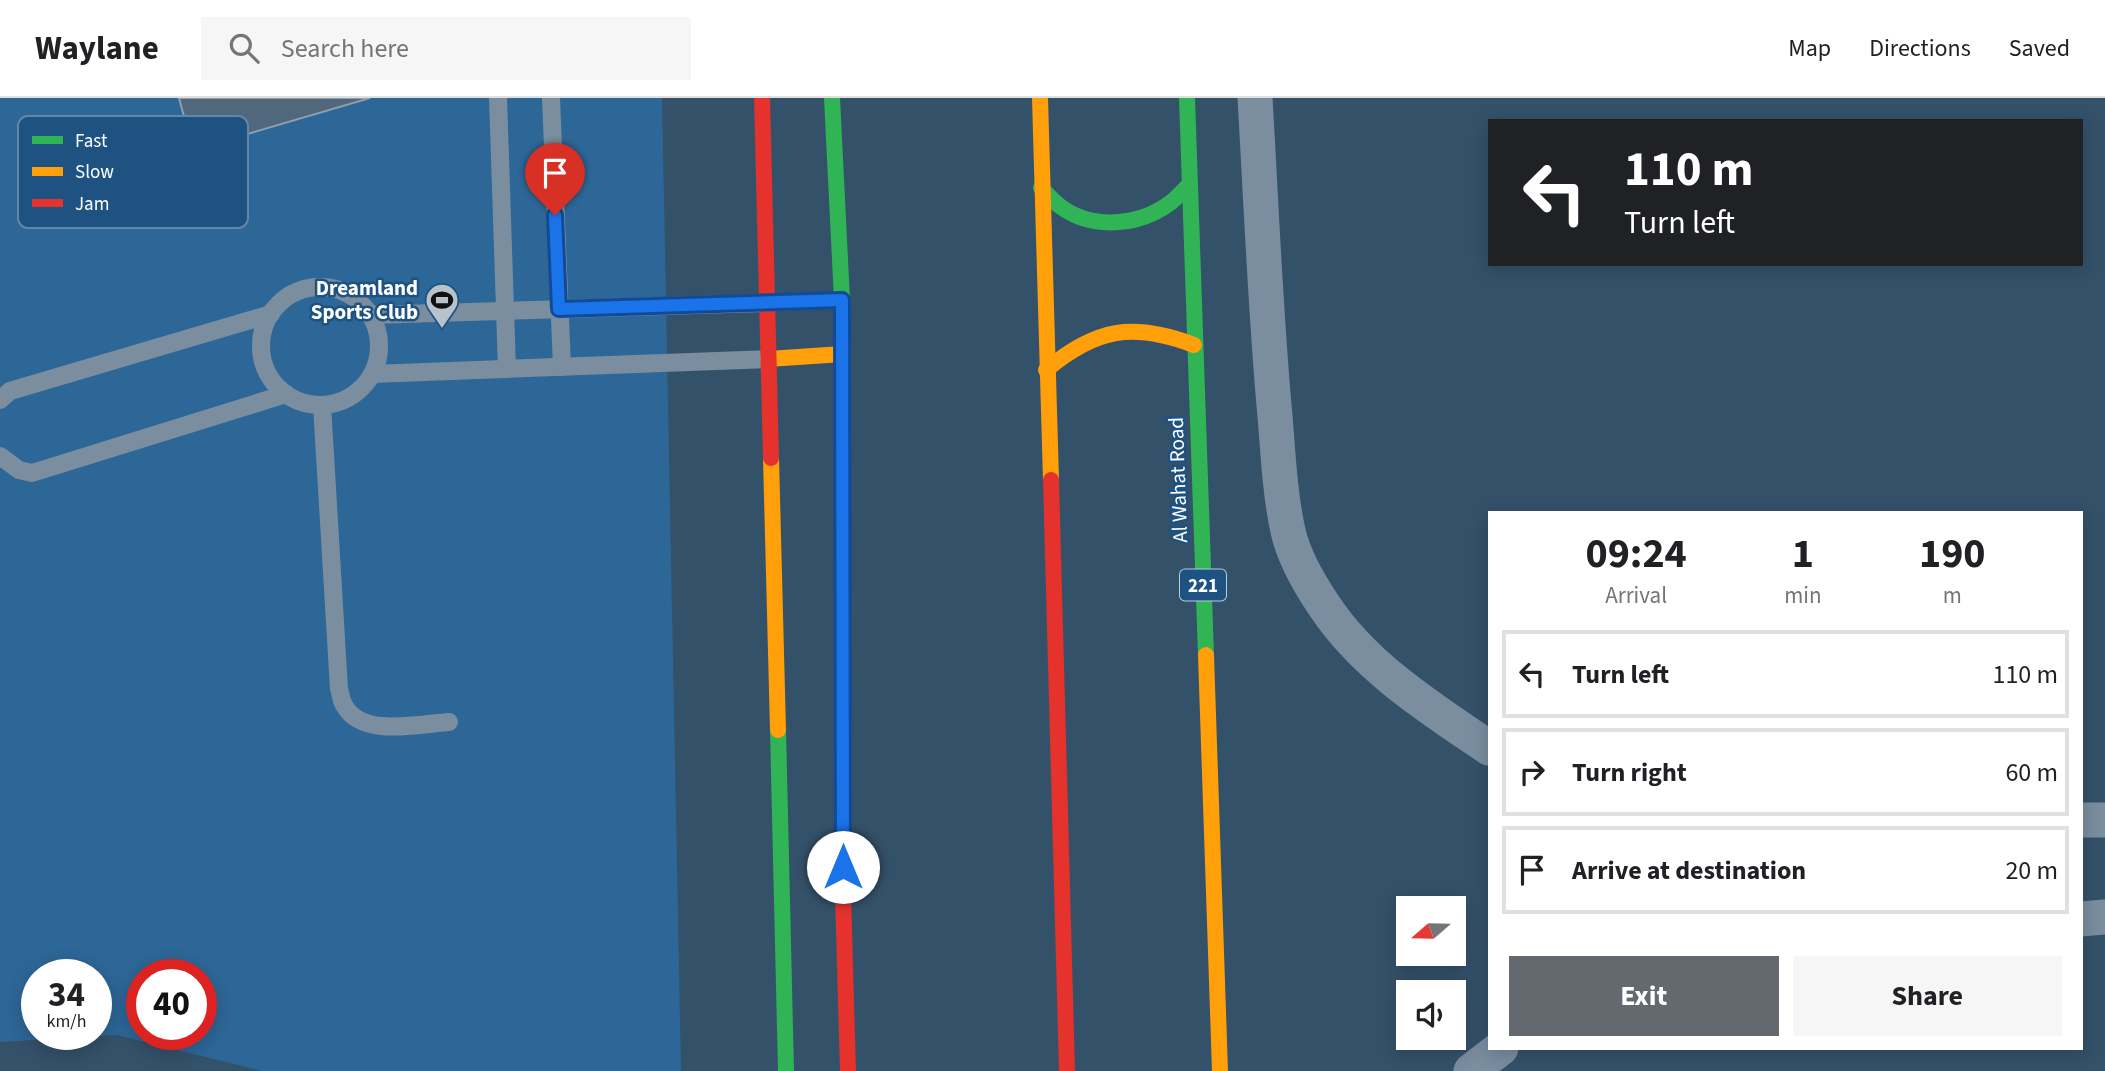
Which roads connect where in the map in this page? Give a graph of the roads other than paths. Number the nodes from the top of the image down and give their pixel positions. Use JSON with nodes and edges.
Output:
{"nodes":[{"id":1,"x":498,"y":98,"type":"edge"},
{"id":2,"x":551,"y":98,"type":"edge"},
{"id":3,"x":762,"y":98,"type":"edge"},
{"id":4,"x":832,"y":98,"type":"edge"},
{"id":5,"x":1040,"y":98,"type":"edge"},
{"id":6,"x":1187,"y":98,"type":"edge"},
{"id":7,"x":1255,"y":98,"type":"edge"},
{"id":8,"x":1190,"y":184,"type":"junction"},
{"id":9,"x":1041,"y":188,"type":"junction"},
{"id":10,"x":842,"y":300,"type":"junction"},
{"id":11,"x":767,"y":303,"type":"junction"},
{"id":12,"x":559,"y":309,"type":"junction"},
{"id":13,"x":505,"y":311,"type":"junction"},
{"id":14,"x":271,"y":314,"type":"junction"},
{"id":15,"x":370,"y":316,"type":"junction"},
{"id":16,"x":1194,"y":345,"type":"junction"},
{"id":17,"x":843,"y":354,"type":"junction"},
{"id":18,"x":768,"y":359,"type":"junction"},
{"id":19,"x":562,"y":367,"type":"junction"},
{"id":20,"x":507,"y":369,"type":"junction"},
{"id":21,"x":1046,"y":370,"type":"junction"},
{"id":22,"x":372,"y":374,"type":"junction"},
{"id":23,"x":286,"y":394,"type":"junction"},
{"id":24,"x":0,"y":400,"type":"edge"},
{"id":25,"x":322,"y":405,"type":"junction"},
{"id":26,"x":0,"y":456,"type":"edge"},
{"id":27,"x":449,"y":722,"type":"dead end"},
{"id":28,"x":1488,"y":747,"type":"edge"},
{"id":29,"x":2083,"y":820,"type":"edge"},
{"id":30,"x":2105,"y":820,"type":"edge"},
{"id":31,"x":2105,"y":917,"type":"edge"},
{"id":32,"x":2083,"y":919,"type":"edge"},
{"id":33,"x":1499,"y":1050,"type":"edge"},
{"id":34,"x":786,"y":1071,"type":"edge"},
{"id":35,"x":848,"y":1071,"type":"edge"},
{"id":36,"x":1067,"y":1071,"type":"edge"},
{"id":37,"x":1220,"y":1071,"type":"edge"},
{"id":38,"x":1471,"y":1071,"type":"edge"}],
"edges":[{"from":1,"to":13,"type":"lane"},
{"from":2,"to":12,"type":"lane"},
{"from":3,"to":11,"type":"main road"},
{"from":4,"to":10,"type":"main road"},
{"from":5,"to":9,"type":"main road"},
{"from":6,"to":8,"type":"main road","name":"Al Wahat Road","number":"221"},
{"from":7,"to":28,"type":"street"},
{"from":8,"to":9,"type":"main road"},
{"from":8,"to":16,"type":"main road","name":"Al Wahat Road","number":"221"},
{"from":9,"to":21,"type":"main road"},
{"from":10,"to":11,"type":"main road"},
{"from":10,"to":17,"type":"main road"},
{"from":11,"to":12,"type":"lane"},
{"from":11,"to":18,"type":"main road"},
{"from":12,"to":13,"type":"lane"},
{"from":12,"to":19,"type":"lane"},
{"from":13,"to":15,"type":"lane"},
{"from":13,"to":20,"type":"lane"},
{"from":14,"to":15,"type":"lane"},
{"from":14,"to":23,"type":"lane"},
{"from":14,"to":24,"type":"lane"},
{"from":15,"to":22,"type":"lane"},
{"from":16,"to":21,"type":"main road"},
{"from":16,"to":37,"type":"main road","name":"Al Wahat Road","number":"221"},
{"from":17,"to":18,"type":"main road"},
{"from":17,"to":35,"type":"main road"},
{"from":18,"to":19,"type":"lane"},
{"from":18,"to":34,"type":"main road"},
{"from":19,"to":20,"type":"lane"},
{"from":20,"to":22,"type":"lane"},
{"from":21,"to":36,"type":"main road"},
{"from":22,"to":25,"type":"lane"},
{"from":23,"to":25,"type":"lane"},
{"from":23,"to":26,"type":"lane"},
{"from":25,"to":27,"type":"lane"},
{"from":29,"to":30,"type":"street"},
{"from":31,"to":32,"type":"street"},
{"from":33,"to":38,"type":"street"}]}
